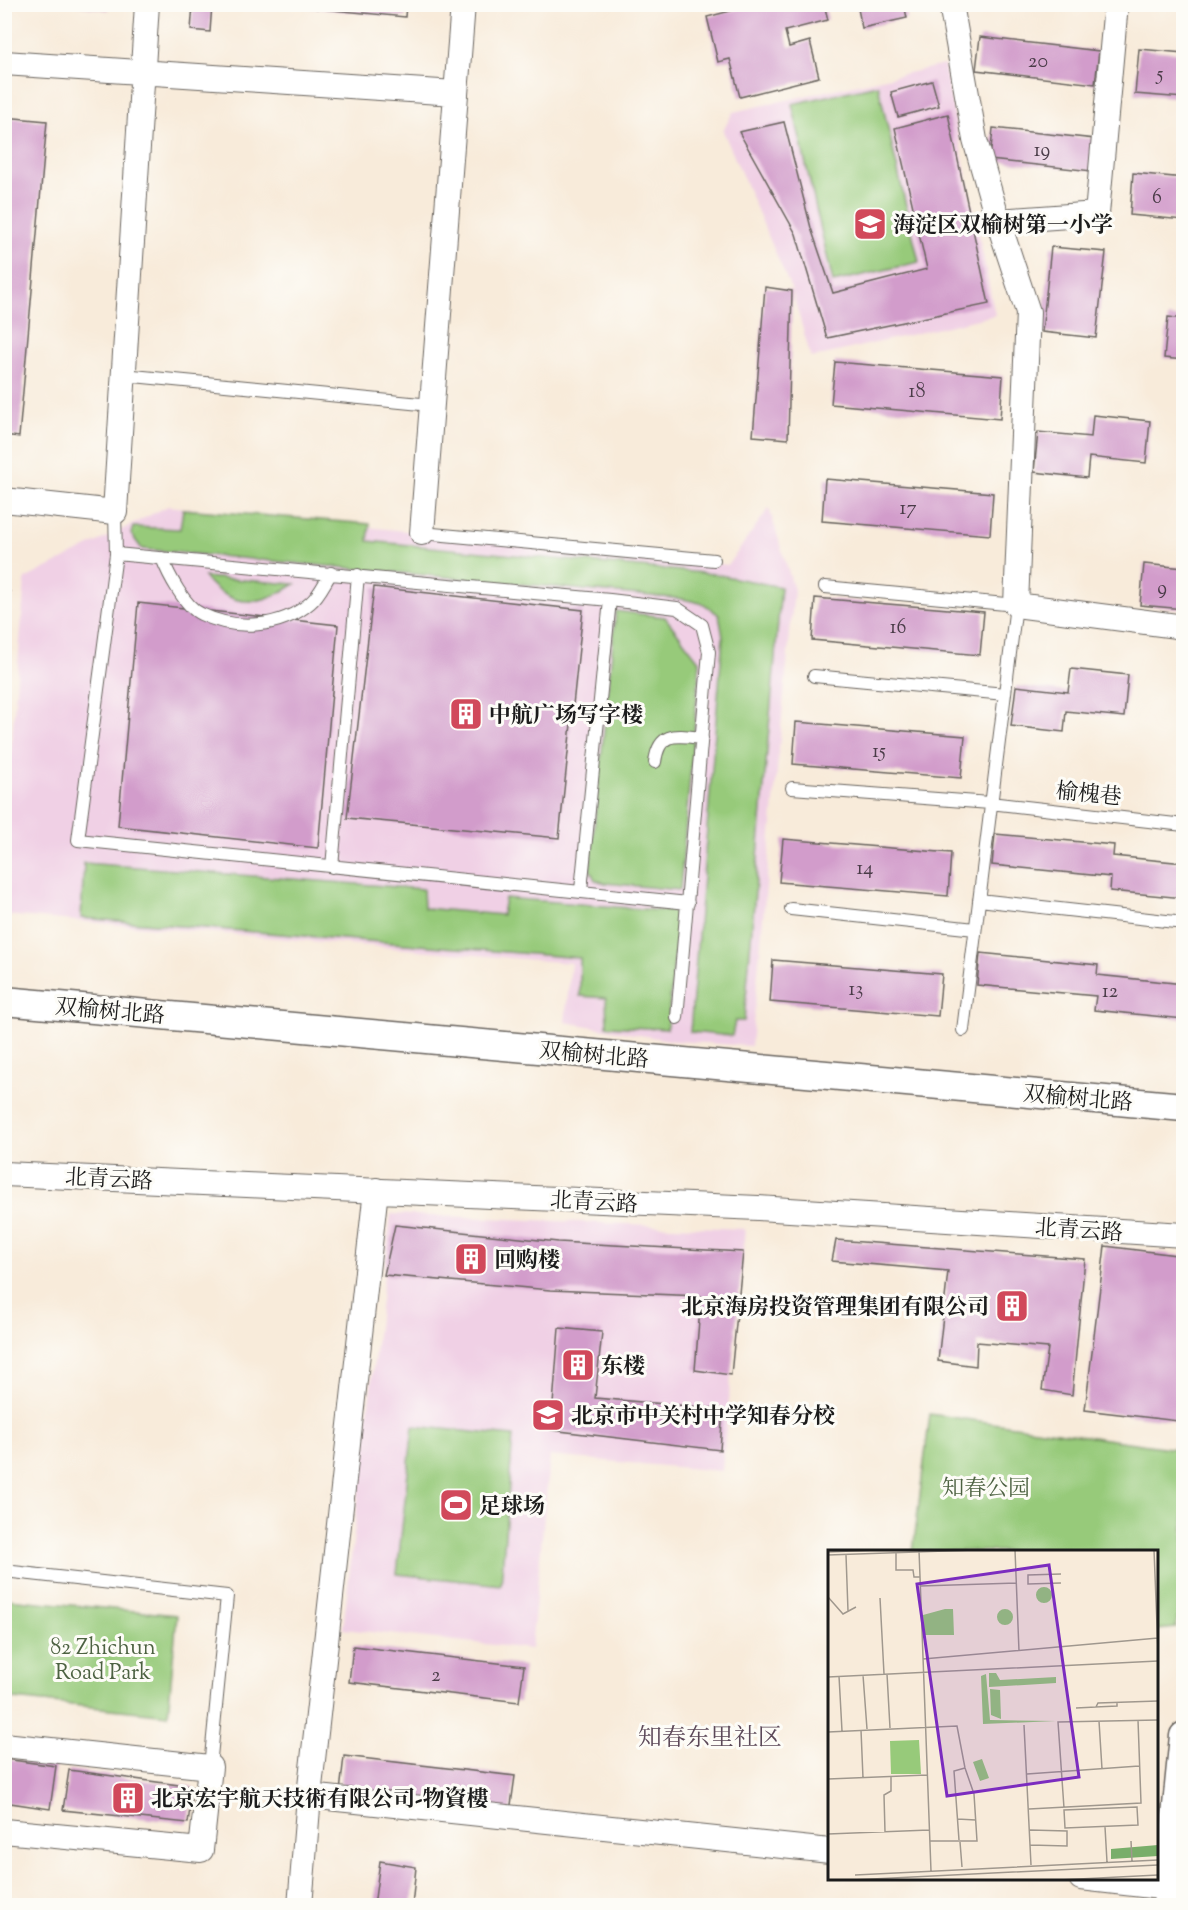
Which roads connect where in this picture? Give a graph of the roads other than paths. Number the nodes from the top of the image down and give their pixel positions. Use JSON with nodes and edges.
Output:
{"nodes":[{"id":1,"x":147,"y":4,"type":"edge"},
{"id":2,"x":463,"y":4,"type":"edge"},
{"id":3,"x":951,"y":4,"type":"edge"},
{"id":4,"x":1116,"y":4,"type":"edge"},
{"id":5,"x":4,"y":63,"type":"edge"},
{"id":6,"x":141,"y":73,"type":"junction"},
{"id":7,"x":455,"y":93,"type":"junction"},
{"id":8,"x":998,"y":221,"type":"junction"},
{"id":9,"x":123,"y":375,"type":"junction"},
{"id":10,"x":431,"y":405,"type":"junction"},
{"id":11,"x":4,"y":500,"type":"edge"},
{"id":12,"x":115,"y":512,"type":"junction"},
{"id":13,"x":422,"y":533,"type":"joint"},
{"id":14,"x":116,"y":554,"type":"junction"},
{"id":15,"x":162,"y":558,"type":"junction"},
{"id":16,"x":714,"y":560,"type":"dead end"},
{"id":17,"x":331,"y":573,"type":"junction"},
{"id":18,"x":358,"y":575,"type":"junction"},
{"id":19,"x":825,"y":587,"type":"dead end"},
{"id":20,"x":609,"y":600,"type":"junction"},
{"id":21,"x":1016,"y":605,"type":"junction"},
{"id":22,"x":1184,"y":627,"type":"edge"},
{"id":23,"x":814,"y":676,"type":"dead end"},
{"id":24,"x":1005,"y":694,"type":"junction"},
{"id":25,"x":702,"y":738,"type":"junction"},
{"id":26,"x":655,"y":762,"type":"dead end"},
{"id":27,"x":792,"y":788,"type":"dead end"},
{"id":28,"x":990,"y":803,"type":"junction"},
{"id":29,"x":1184,"y":825,"type":"edge"},
{"id":30,"x":332,"y":867,"type":"junction"},
{"id":31,"x":581,"y":890,"type":"junction"},
{"id":32,"x":979,"y":900,"type":"junction"},
{"id":33,"x":688,"y":903,"type":"junction"},
{"id":34,"x":791,"y":909,"type":"dead end"},
{"id":35,"x":1184,"y":923,"type":"edge"},
{"id":36,"x":975,"y":929,"type":"junction"},
{"id":37,"x":4,"y":1001,"type":"edge"},
{"id":38,"x":677,"y":1018,"type":"dead end"},
{"id":39,"x":963,"y":1030,"type":"dead end"},
{"id":40,"x":1184,"y":1107,"type":"edge"},
{"id":41,"x":4,"y":1174,"type":"edge"},
{"id":42,"x":376,"y":1190,"type":"junction"},
{"id":43,"x":1184,"y":1235,"type":"edge"},
{"id":44,"x":4,"y":1571,"type":"edge"},
{"id":45,"x":1184,"y":1736,"type":"edge"},
{"id":46,"x":4,"y":1745,"type":"edge"},
{"id":47,"x":210,"y":1767,"type":"junction"},
{"id":48,"x":309,"y":1796,"type":"junction"},
{"id":49,"x":4,"y":1831,"type":"edge"},
{"id":50,"x":828,"y":1851,"type":"edge"},
{"id":51,"x":1090,"y":1880,"type":"edge"},
{"id":52,"x":1168,"y":1897,"type":"edge"},
{"id":53,"x":300,"y":1905,"type":"edge"}],
"edges":[{"from":1,"to":6,"type":"street"},
{"from":2,"to":7,"type":"street"},
{"from":3,"to":8,"type":"street"},
{"from":4,"to":8,"type":"street"},
{"from":5,"to":6,"type":"street"},
{"from":6,"to":7,"type":"street"},
{"from":6,"to":9,"type":"street"},
{"from":7,"to":10,"type":"street"},
{"from":8,"to":21,"type":"street"},
{"from":9,"to":10,"type":"lane"},
{"from":9,"to":12,"type":"street"},
{"from":10,"to":13,"type":"street"},
{"from":11,"to":12,"type":"street"},
{"from":12,"to":14,"type":"lane"},
{"from":13,"to":16,"type":"lane"},
{"from":14,"to":15,"type":"lane"},
{"from":14,"to":30,"type":"lane"},
{"from":15,"to":17,"type":"lane"},
{"from":15,"to":17,"type":"lane"},
{"from":17,"to":18,"type":"lane"},
{"from":18,"to":20,"type":"lane"},
{"from":18,"to":30,"type":"lane"},
{"from":19,"to":21,"type":"lane"},
{"from":20,"to":25,"type":"lane"},
{"from":20,"to":31,"type":"lane"},
{"from":21,"to":22,"type":"street"},
{"from":21,"to":24,"type":"lane"},
{"from":23,"to":24,"type":"lane"},
{"from":24,"to":28,"type":"lane"},
{"from":25,"to":26,"type":"lane"},
{"from":25,"to":33,"type":"lane"},
{"from":27,"to":28,"type":"lane","name":"榆槐巷"},
{"from":28,"to":29,"type":"lane","name":"榆槐巷"},
{"from":28,"to":32,"type":"lane"},
{"from":30,"to":31,"type":"lane"},
{"from":31,"to":33,"type":"lane"},
{"from":32,"to":35,"type":"lane"},
{"from":32,"to":36,"type":"lane"},
{"from":33,"to":38,"type":"lane"},
{"from":34,"to":36,"type":"lane"},
{"from":36,"to":39,"type":"lane"},
{"from":37,"to":40,"type":"street","name":"双榆树北路"},
{"from":41,"to":42,"type":"street","name":"北青云路"},
{"from":42,"to":43,"type":"street","name":"北青云路"},
{"from":42,"to":48,"type":"street"},
{"from":44,"to":47,"type":"lane"},
{"from":45,"to":52,"type":"street"},
{"from":46,"to":47,"type":"street"},
{"from":47,"to":49,"type":"street"},
{"from":48,"to":50,"type":"street"},
{"from":48,"to":53,"type":"street"},
{"from":51,"to":52,"type":"street"}]}
